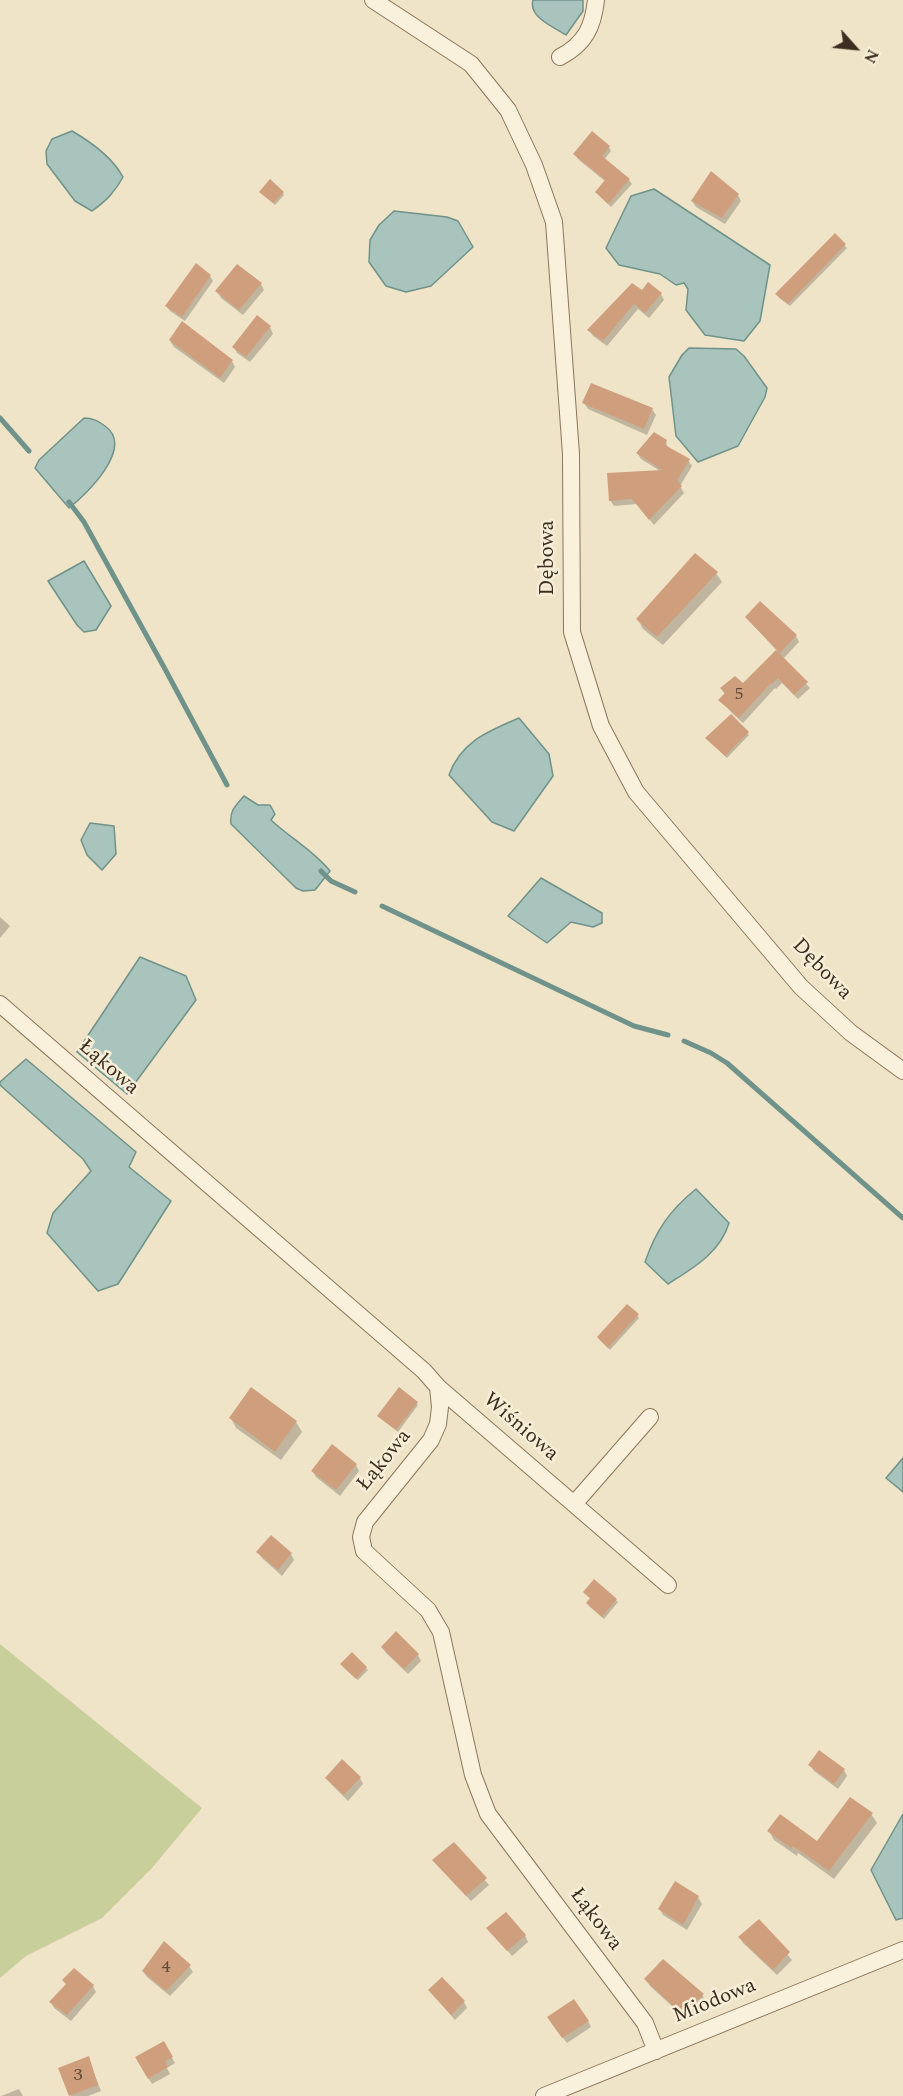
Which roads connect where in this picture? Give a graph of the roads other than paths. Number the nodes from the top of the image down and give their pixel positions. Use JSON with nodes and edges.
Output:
{"nodes":[{"id":1,"x":373,"y":0,"type":"edge"},
{"id":2,"x":596,"y":0,"type":"edge"},
{"id":3,"x":560,"y":57,"type":"dead end"},
{"id":4,"x":0,"y":1004,"type":"edge"},
{"id":5,"x":903,"y":1071,"type":"edge"},
{"id":6,"x":438,"y":1387,"type":"junction"},
{"id":7,"x":650,"y":1417,"type":"dead end"},
{"id":8,"x":574,"y":1504,"type":"junction"},
{"id":9,"x":668,"y":1585,"type":"dead end"},
{"id":10,"x":903,"y":1950,"type":"edge"},
{"id":11,"x":656,"y":2051,"type":"junction"},
{"id":12,"x":544,"y":2096,"type":"edge"}],
"edges":[{"from":1,"to":5,"type":"street","name":"Dębowa"},
{"from":2,"to":3,"type":"street"},
{"from":4,"to":6,"type":"street","name":"Łąkowa"},
{"from":6,"to":8,"type":"street","name":"Wiśniowa"},
{"from":6,"to":11,"type":"street","name":"Łąkowa"},
{"from":7,"to":8,"type":"street"},
{"from":8,"to":9,"type":"street","name":"Wiśniowa"},
{"from":10,"to":11,"type":"street","name":"Miodowa"},
{"from":11,"to":12,"type":"street","name":"Miodowa"}]}
